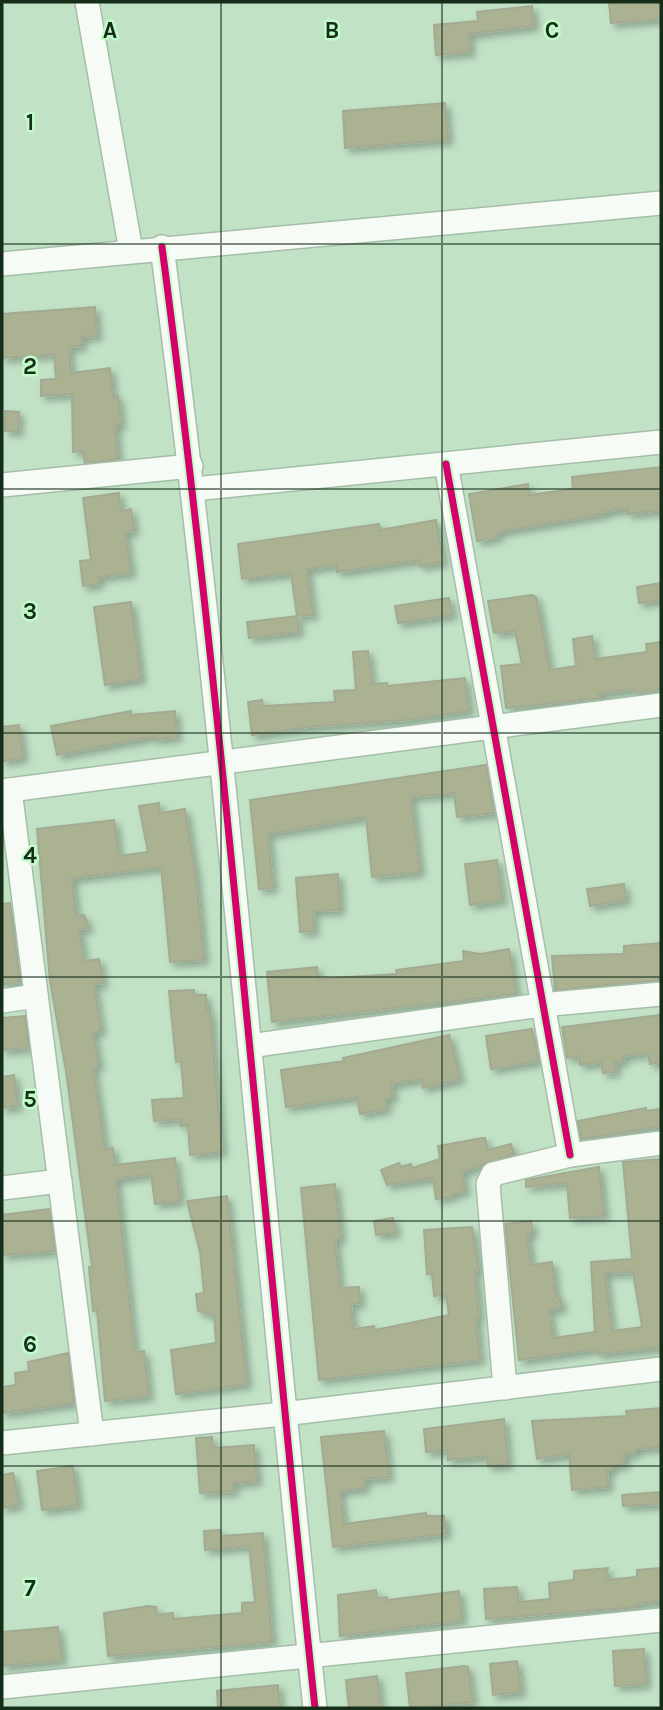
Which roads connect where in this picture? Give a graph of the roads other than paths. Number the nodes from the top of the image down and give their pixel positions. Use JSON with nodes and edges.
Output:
{"nodes":[{"id":1,"x":87,"y":2,"type":"edge"},
{"id":2,"x":661,"y":203,"type":"edge"},
{"id":3,"x":162,"y":247,"type":"junction"},
{"id":4,"x":131,"y":251,"type":"junction"},
{"id":5,"x":2,"y":264,"type":"edge"},
{"id":6,"x":661,"y":442,"type":"edge"},
{"id":7,"x":446,"y":464,"type":"junction"},
{"id":8,"x":191,"y":466,"type":"junction"},
{"id":9,"x":2,"y":485,"type":"edge"},
{"id":10,"x":194,"y":489,"type":"junction"},
{"id":11,"x":661,"y":705,"type":"edge"},
{"id":12,"x":495,"y":729,"type":"junction"},
{"id":13,"x":220,"y":765,"type":"junction"},
{"id":14,"x":6,"y":791,"type":"edge"},
{"id":15,"x":661,"y":994,"type":"edge"},
{"id":16,"x":36,"y":996,"type":"junction"},
{"id":17,"x":2,"y":1001,"type":"edge"},
{"id":18,"x":541,"y":1005,"type":"junction"},
{"id":19,"x":250,"y":1046,"type":"junction"},
{"id":20,"x":661,"y":1143,"type":"edge"},
{"id":21,"x":570,"y":1155,"type":"junction"},
{"id":22,"x":60,"y":1181,"type":"junction"},
{"id":23,"x":2,"y":1188,"type":"edge"},
{"id":24,"x":661,"y":1369,"type":"edge"},
{"id":25,"x":505,"y":1388,"type":"junction"},
{"id":26,"x":283,"y":1414,"type":"junction"},
{"id":27,"x":92,"y":1434,"type":"junction"},
{"id":28,"x":2,"y":1443,"type":"edge"},
{"id":29,"x":661,"y":1620,"type":"edge"},
{"id":30,"x":310,"y":1656,"type":"junction"},
{"id":31,"x":2,"y":1686,"type":"edge"},
{"id":32,"x":315,"y":1708,"type":"edge"}],
"edges":[{"from":1,"to":4,"type":"street"},
{"from":2,"to":3,"type":"street"},
{"from":3,"to":4,"type":"street"},
{"from":3,"to":8,"type":"street"},
{"from":4,"to":5,"type":"street"},
{"from":6,"to":7,"type":"street"},
{"from":7,"to":10,"type":"street"},
{"from":7,"to":12,"type":"street"},
{"from":8,"to":9,"type":"street"},
{"from":8,"to":10,"type":"street"},
{"from":10,"to":13,"type":"street"},
{"from":11,"to":12,"type":"street"},
{"from":12,"to":13,"type":"street"},
{"from":12,"to":18,"type":"street"},
{"from":13,"to":14,"type":"street"},
{"from":13,"to":19,"type":"street"},
{"from":14,"to":16,"type":"street"},
{"from":15,"to":18,"type":"street"},
{"from":16,"to":17,"type":"street"},
{"from":16,"to":22,"type":"street"},
{"from":18,"to":19,"type":"street"},
{"from":18,"to":21,"type":"street"},
{"from":19,"to":26,"type":"street"},
{"from":20,"to":21,"type":"street"},
{"from":21,"to":25,"type":"street"},
{"from":22,"to":23,"type":"street"},
{"from":22,"to":27,"type":"street"},
{"from":24,"to":25,"type":"street"},
{"from":25,"to":26,"type":"street"},
{"from":26,"to":27,"type":"street"},
{"from":26,"to":30,"type":"street"},
{"from":27,"to":28,"type":"street"},
{"from":29,"to":30,"type":"street"},
{"from":30,"to":31,"type":"street"},
{"from":30,"to":32,"type":"street"}]}
